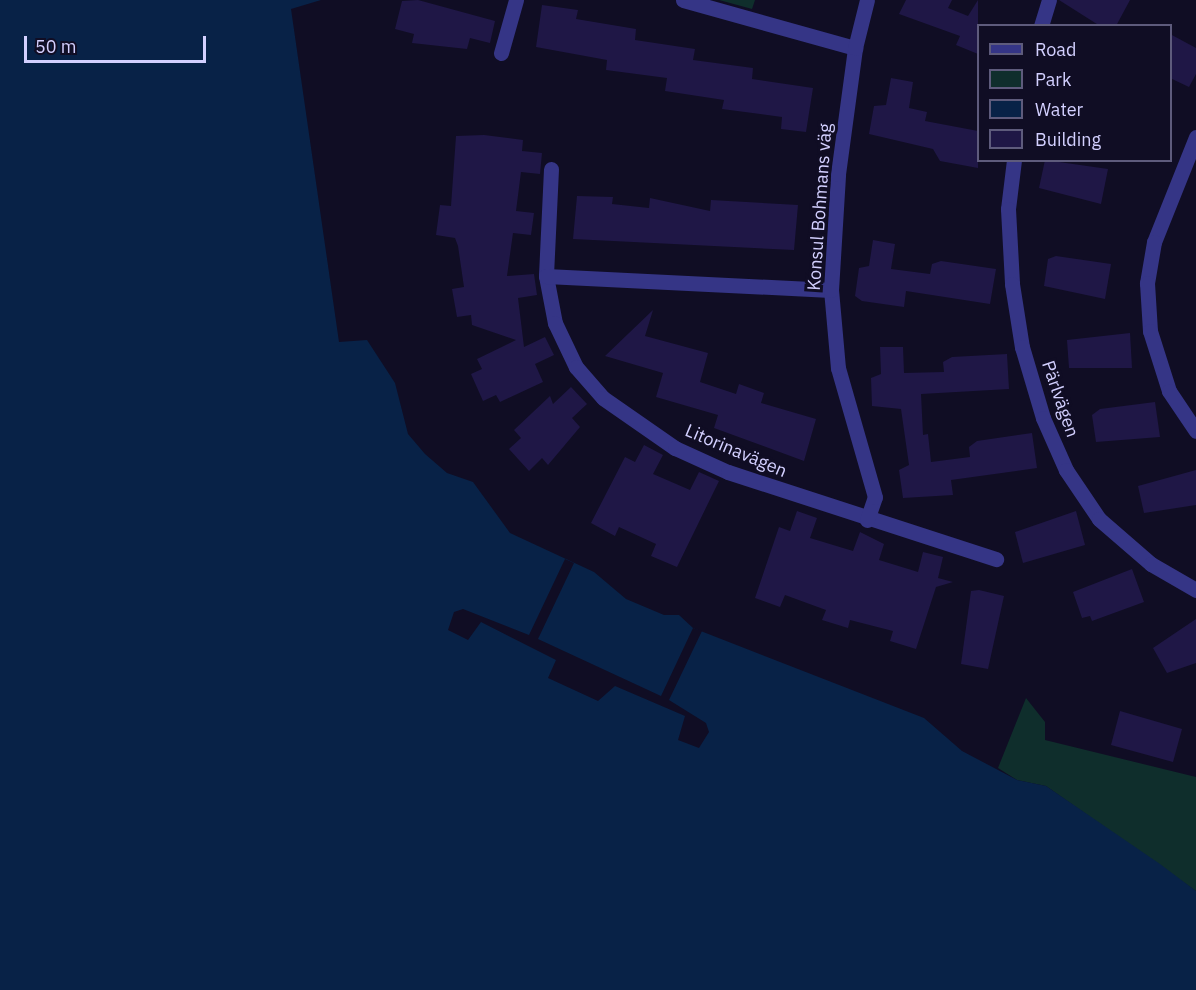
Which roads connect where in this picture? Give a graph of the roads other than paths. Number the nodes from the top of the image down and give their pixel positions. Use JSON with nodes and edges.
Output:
{"nodes":[{"id":1,"x":516,"y":0,"type":"edge"},
{"id":2,"x":682,"y":0,"type":"edge"},
{"id":3,"x":867,"y":0,"type":"edge"},
{"id":4,"x":1049,"y":0,"type":"edge"},
{"id":5,"x":1042,"y":24,"type":"edge"},
{"id":6,"x":855,"y":48,"type":"junction"},
{"id":7,"x":501,"y":53,"type":"dead end"},
{"id":8,"x":1196,"y":137,"type":"edge"},
{"id":9,"x":1014,"y":162,"type":"edge"},
{"id":10,"x":551,"y":170,"type":"dead end"},
{"id":11,"x":546,"y":276,"type":"junction"},
{"id":12,"x":831,"y":290,"type":"junction"},
{"id":13,"x":1196,"y":431,"type":"edge"},
{"id":14,"x":867,"y":520,"type":"junction"},
{"id":15,"x":996,"y":559,"type":"dead end"},
{"id":16,"x":1196,"y":590,"type":"edge"}],
"edges":[{"from":1,"to":7,"type":"street"},
{"from":2,"to":6,"type":"street"},
{"from":3,"to":6,"type":"street","name":"Konsul Bohmans väg"},
{"from":4,"to":5,"type":"street"},
{"from":6,"to":12,"type":"street","name":"Konsul Bohmans väg"},
{"from":8,"to":13,"type":"street"},
{"from":9,"to":16,"type":"street","name":"Pärlvägen"},
{"from":10,"to":11,"type":"street","name":"Litorinavägen"},
{"from":11,"to":12,"type":"street"},
{"from":11,"to":14,"type":"street","name":"Litorinavägen"},
{"from":12,"to":14,"type":"street","name":"Konsul Bohmans väg"},
{"from":14,"to":15,"type":"street","name":"Litorinavägen"}]}
